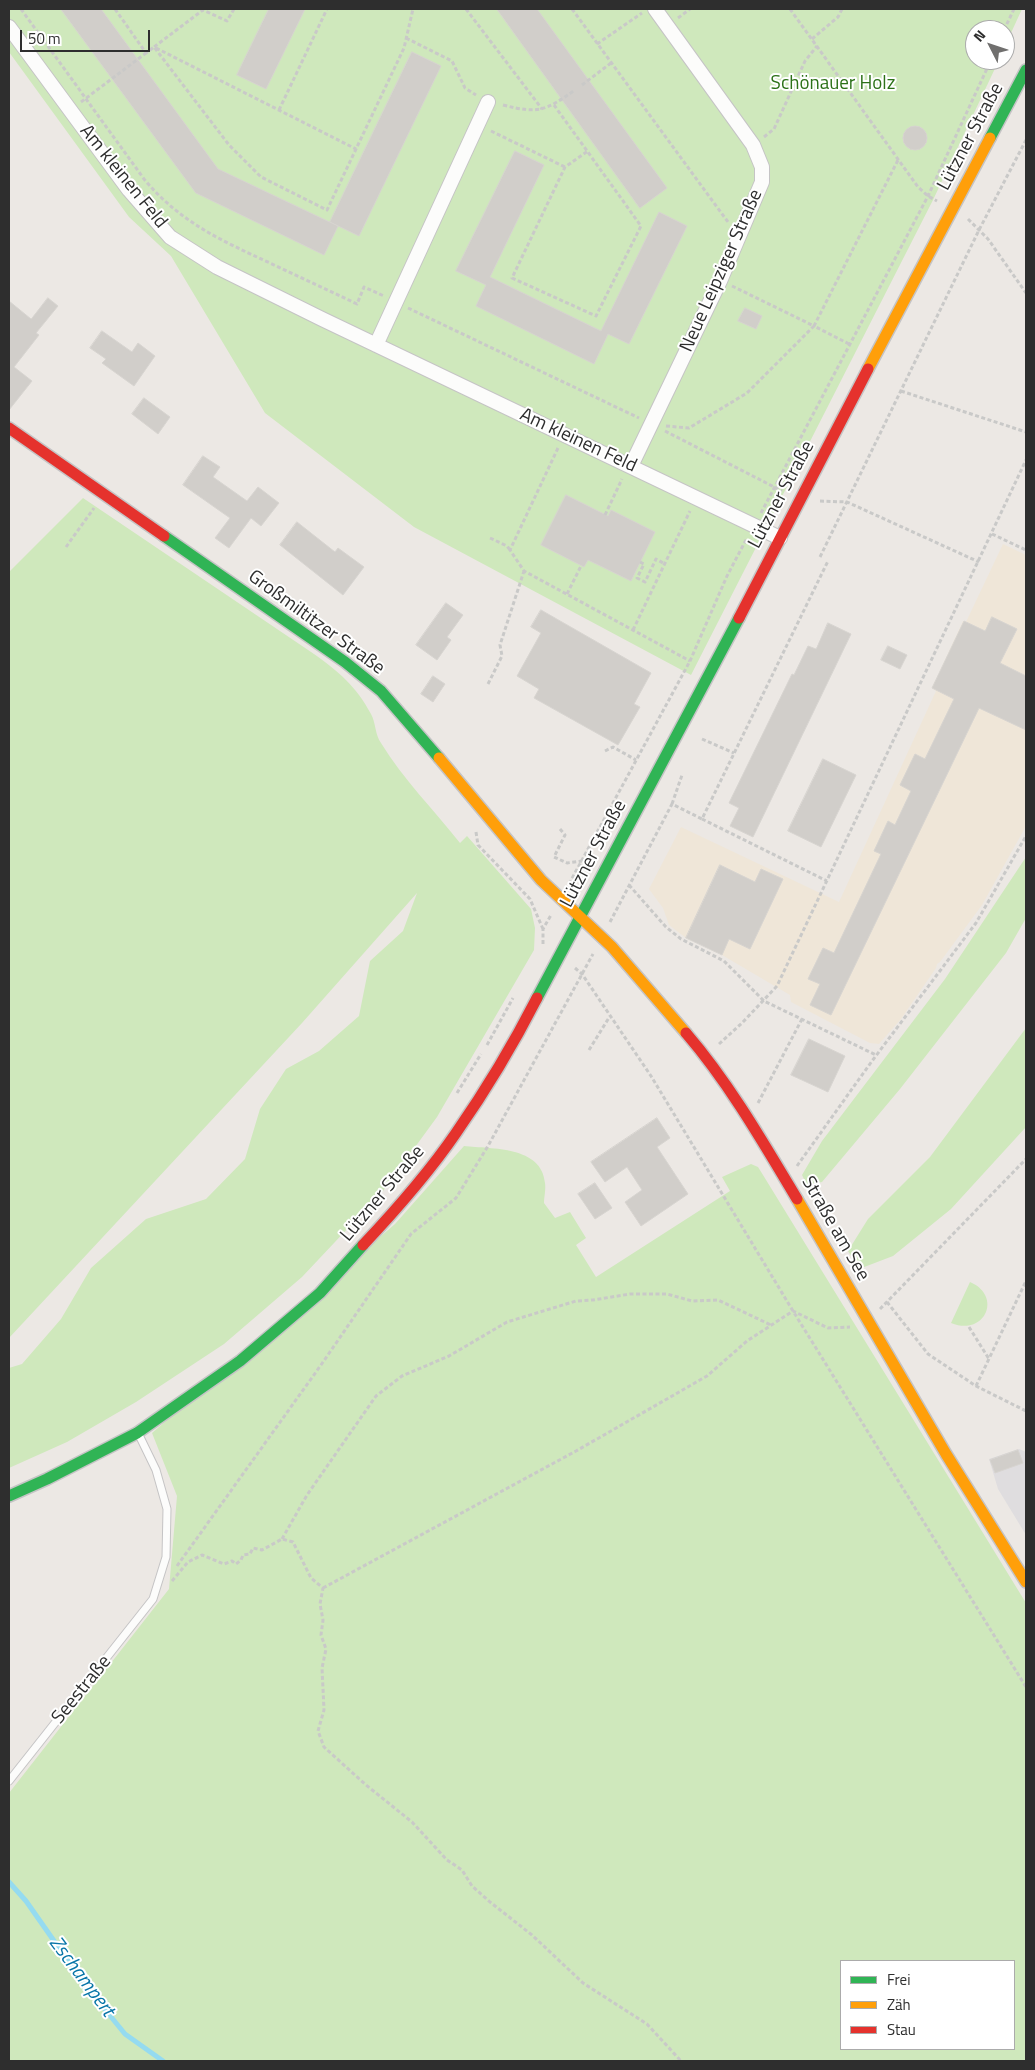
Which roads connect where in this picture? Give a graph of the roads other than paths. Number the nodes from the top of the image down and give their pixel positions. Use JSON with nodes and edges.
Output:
{"nodes":[{"id":1,"x":655,"y":9,"type":"edge"},
{"id":2,"x":9,"y":27,"type":"edge"},
{"id":3,"x":1026,"y":70,"type":"edge"},
{"id":4,"x":488,"y":102,"type":"road end"},
{"id":5,"x":376,"y":345,"type":"junction"},
{"id":6,"x":9,"y":428,"type":"edge"},
{"id":7,"x":630,"y":465,"type":"junction"},
{"id":8,"x":780,"y":538,"type":"junction"},
{"id":9,"x":581,"y":916,"type":"junction"},
{"id":10,"x":137,"y":1433,"type":"junction"},
{"id":11,"x":9,"y":1496,"type":"edge"},
{"id":12,"x":1026,"y":1582,"type":"edge"},
{"id":13,"x":9,"y":1781,"type":"edge"}],
"edges":[{"from":1,"to":7,"type":"street","name":"Neue Leipziger Straße"},
{"from":2,"to":5,"type":"street","name":"Am kleinen Feld"},
{"from":3,"to":8,"type":"main road","name":"Lützner Straße"},
{"from":4,"to":5,"type":"street"},
{"from":5,"to":7,"type":"street","name":"Am kleinen Feld"},
{"from":6,"to":9,"type":"main road","name":"Großmiltitzer Straße"},
{"from":7,"to":8,"type":"street","name":"Am kleinen Feld"},
{"from":8,"to":9,"type":"main road","name":"Lützner Straße"},
{"from":9,"to":10,"type":"main road","name":"Lützner Straße"},
{"from":9,"to":12,"type":"main road","name":"Straße am See"},
{"from":10,"to":11,"type":"main road","name":"Lützner Straße"},
{"from":10,"to":13,"type":"lane","name":"Seestraße"}]}
